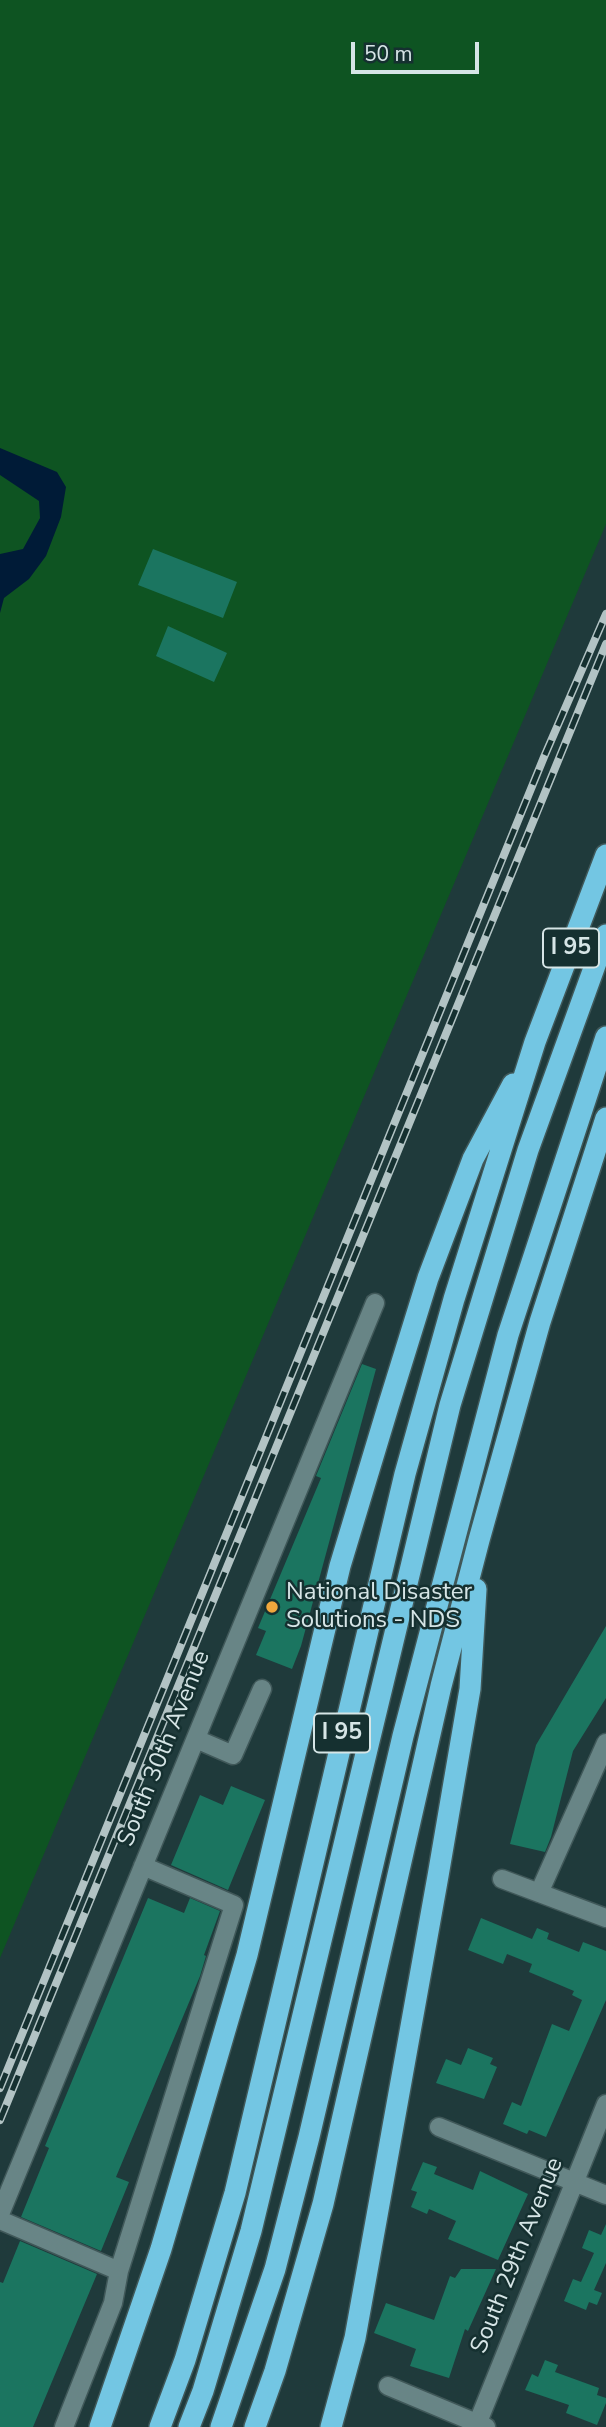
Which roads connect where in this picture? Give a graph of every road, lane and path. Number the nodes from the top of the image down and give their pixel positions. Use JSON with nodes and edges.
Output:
{"nodes":[{"id":1,"x":606,"y":855,"type":"edge"},
{"id":2,"x":606,"y":935,"type":"edge"},
{"id":3,"x":606,"y":1037,"type":"edge"},
{"id":4,"x":535,"y":1042,"type":"junction"},
{"id":5,"x":606,"y":1118,"type":"edge"},
{"id":6,"x":375,"y":1303,"type":"dead end"},
{"id":7,"x":479,"y":1540,"type":"junction"},
{"id":8,"x":262,"y":1689,"type":"dead end"},
{"id":9,"x":195,"y":1739,"type":"junction"},
{"id":10,"x":606,"y":1743,"type":"edge"},
{"id":11,"x":143,"y":1866,"type":"junction"},
{"id":12,"x":502,"y":1879,"type":"dead end"},
{"id":13,"x":539,"y":1893,"type":"junction"},
{"id":14,"x":606,"y":1918,"type":"edge"},
{"id":15,"x":606,"y":2104,"type":"edge"},
{"id":16,"x":439,"y":2127,"type":"dead end"},
{"id":17,"x":573,"y":2182,"type":"junction"},
{"id":18,"x":606,"y":2195,"type":"edge"},
{"id":19,"x":0,"y":2214,"type":"edge"},
{"id":20,"x":0,"y":2220,"type":"edge"},
{"id":21,"x":119,"y":2270,"type":"junction"},
{"id":22,"x":388,"y":2386,"type":"dead end"},
{"id":23,"x":480,"y":2426,"type":"edge"},
{"id":24,"x":64,"y":2427,"type":"edge"},
{"id":25,"x":100,"y":2427,"type":"edge"},
{"id":26,"x":160,"y":2427,"type":"edge"},
{"id":27,"x":189,"y":2427,"type":"edge"},
{"id":28,"x":221,"y":2427,"type":"edge"},
{"id":29,"x":255,"y":2427,"type":"edge"},
{"id":30,"x":331,"y":2427,"type":"edge"}],
"edges":[{"from":1,"to":4,"type":"highway","number":"I 95"},
{"from":2,"to":27,"type":"highway"},
{"from":3,"to":28,"type":"highway"},
{"from":4,"to":25,"type":"highway"},
{"from":4,"to":26,"type":"highway","number":"I 95"},
{"from":5,"to":7,"type":"highway"},
{"from":6,"to":9,"type":"street","name":"South 30th Avenue"},
{"from":7,"to":29,"type":"highway"},
{"from":7,"to":30,"type":"highway"},
{"from":8,"to":9,"type":"street"},
{"from":9,"to":11,"type":"street","name":"South 30th Avenue"},
{"from":10,"to":13,"type":"street"},
{"from":11,"to":19,"type":"street","name":"South 30th Avenue"},
{"from":11,"to":21,"type":"street"},
{"from":12,"to":13,"type":"street"},
{"from":13,"to":14,"type":"street"},
{"from":15,"to":17,"type":"street","name":"South 29th Avenue"},
{"from":16,"to":17,"type":"street"},
{"from":17,"to":18,"type":"street"},
{"from":17,"to":23,"type":"street","name":"South 29th Avenue"},
{"from":20,"to":21,"type":"street"},
{"from":21,"to":24,"type":"street"},
{"from":22,"to":23,"type":"street"}]}
